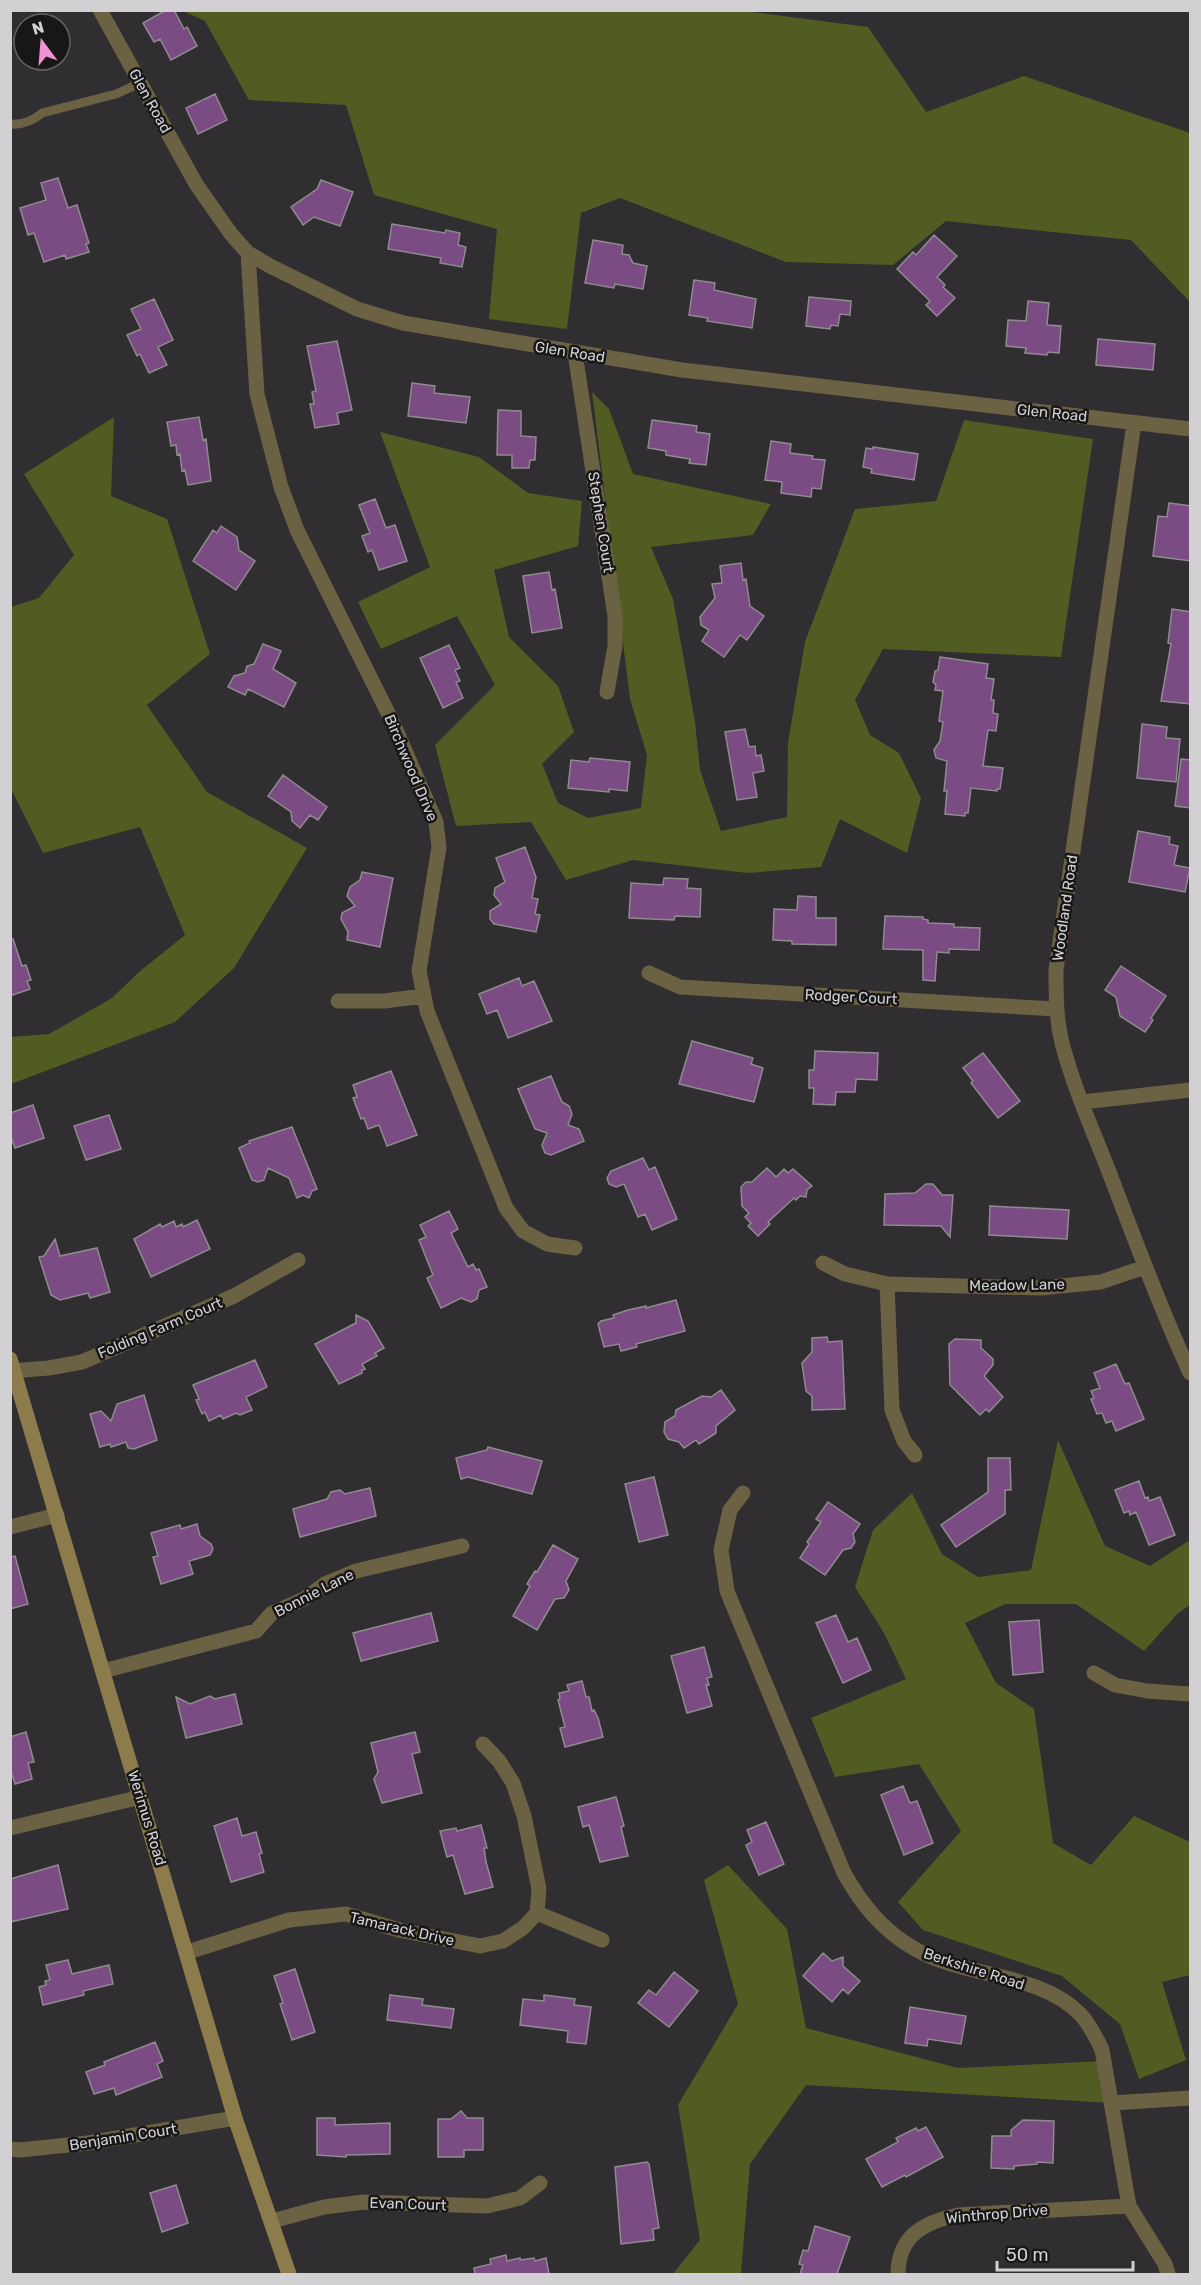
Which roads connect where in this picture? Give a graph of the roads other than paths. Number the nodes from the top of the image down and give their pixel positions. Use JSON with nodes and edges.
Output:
{"nodes":[{"id":1,"x":100,"y":10,"type":"edge"},
{"id":2,"x":140,"y":83,"type":"junction"},
{"id":3,"x":10,"y":124,"type":"edge"},
{"id":4,"x":248,"y":253,"type":"junction"},
{"id":5,"x":575,"y":353,"type":"junction"},
{"id":6,"x":1134,"y":423,"type":"junction"},
{"id":7,"x":1191,"y":429,"type":"edge"},
{"id":8,"x":607,"y":692,"type":"dead end"},
{"id":9,"x":649,"y":973,"type":"dead end"},
{"id":10,"x":424,"y":996,"type":"junction"},
{"id":11,"x":338,"y":1001,"type":"dead end"},
{"id":12,"x":1056,"y":1009,"type":"junction"},
{"id":13,"x":1191,"y":1090,"type":"edge"},
{"id":14,"x":1083,"y":1102,"type":"junction"},
{"id":15,"x":575,"y":1248,"type":"dead end"},
{"id":16,"x":298,"y":1260,"type":"dead end"},
{"id":17,"x":823,"y":1263,"type":"dead end"},
{"id":18,"x":1145,"y":1267,"type":"junction"},
{"id":19,"x":886,"y":1284,"type":"junction"},
{"id":20,"x":12,"y":1367,"type":"edge"},
{"id":21,"x":1191,"y":1373,"type":"edge"},
{"id":22,"x":915,"y":1455,"type":"dead end"},
{"id":23,"x":743,"y":1493,"type":"dead end"},
{"id":24,"x":57,"y":1515,"type":"junction"},
{"id":25,"x":10,"y":1527,"type":"edge"},
{"id":26,"x":462,"y":1545,"type":"dead end"},
{"id":27,"x":103,"y":1671,"type":"junction"},
{"id":28,"x":1094,"y":1673,"type":"dead end"},
{"id":29,"x":1191,"y":1694,"type":"edge"},
{"id":30,"x":483,"y":1744,"type":"dead end"},
{"id":31,"x":141,"y":1797,"type":"junction"},
{"id":32,"x":10,"y":1828,"type":"edge"},
{"id":33,"x":537,"y":1913,"type":"junction"},
{"id":34,"x":602,"y":1940,"type":"dead end"},
{"id":35,"x":188,"y":1952,"type":"junction"},
{"id":36,"x":1191,"y":2098,"type":"edge"},
{"id":37,"x":1112,"y":2103,"type":"junction"},
{"id":38,"x":235,"y":2118,"type":"junction"},
{"id":39,"x":10,"y":2149,"type":"edge"},
{"id":40,"x":540,"y":2183,"type":"dead end"},
{"id":41,"x":1129,"y":2206,"type":"junction"},
{"id":42,"x":272,"y":2221,"type":"junction"},
{"id":43,"x":289,"y":2274,"type":"edge"},
{"id":44,"x":898,"y":2274,"type":"edge"},
{"id":45,"x":1168,"y":2274,"type":"edge"}],
"edges":[{"from":1,"to":2,"type":"street","name":"Glen Road"},
{"from":2,"to":3,"type":"lane"},
{"from":2,"to":4,"type":"street","name":"Glen Road"},
{"from":4,"to":5,"type":"street","name":"Glen Road"},
{"from":4,"to":10,"type":"street","name":"Birchwood Drive"},
{"from":5,"to":6,"type":"street","name":"Glen Road"},
{"from":5,"to":8,"type":"street","name":"Stephen Court"},
{"from":6,"to":7,"type":"street","name":"Glen Road"},
{"from":6,"to":12,"type":"street","name":"Woodland Road"},
{"from":9,"to":12,"type":"street","name":"Rodger Court"},
{"from":10,"to":11,"type":"street"},
{"from":10,"to":15,"type":"street","name":"Birchwood Drive"},
{"from":12,"to":14,"type":"street","name":"Woodland Road"},
{"from":13,"to":14,"type":"street"},
{"from":14,"to":18,"type":"street","name":"Woodland Road"},
{"from":16,"to":20,"type":"street","name":"Folding Farm Court"},
{"from":17,"to":19,"type":"street","name":"Meadow Lane"},
{"from":18,"to":19,"type":"street","name":"Meadow Lane"},
{"from":18,"to":21,"type":"street","name":"Woodland Road"},
{"from":19,"to":22,"type":"street"},
{"from":20,"to":24,"type":"main road","name":"Werimus Road"},
{"from":23,"to":37,"type":"street","name":"Berkshire Road"},
{"from":24,"to":25,"type":"street"},
{"from":24,"to":27,"type":"main road","name":"Werimus Road"},
{"from":26,"to":27,"type":"street","name":"Bonnie Lane"},
{"from":27,"to":31,"type":"main road","name":"Werimus Road"},
{"from":28,"to":29,"type":"street"},
{"from":30,"to":33,"type":"street"},
{"from":31,"to":32,"type":"street"},
{"from":31,"to":35,"type":"main road","name":"Werimus Road"},
{"from":33,"to":34,"type":"street"},
{"from":33,"to":35,"type":"street","name":"Tamarack Drive"},
{"from":35,"to":38,"type":"main road","name":"Werimus Road"},
{"from":36,"to":37,"type":"street"},
{"from":37,"to":41,"type":"street","name":"Berkshire Road"},
{"from":38,"to":39,"type":"street","name":"Benjamin Court"},
{"from":38,"to":42,"type":"main road","name":"Werimus Road"},
{"from":40,"to":42,"type":"street","name":"Evan Court"},
{"from":41,"to":44,"type":"street","name":"Winthrop Drive"},
{"from":41,"to":45,"type":"street","name":"Berkshire Road"},
{"from":42,"to":43,"type":"main road","name":"Werimus Road"}]}
